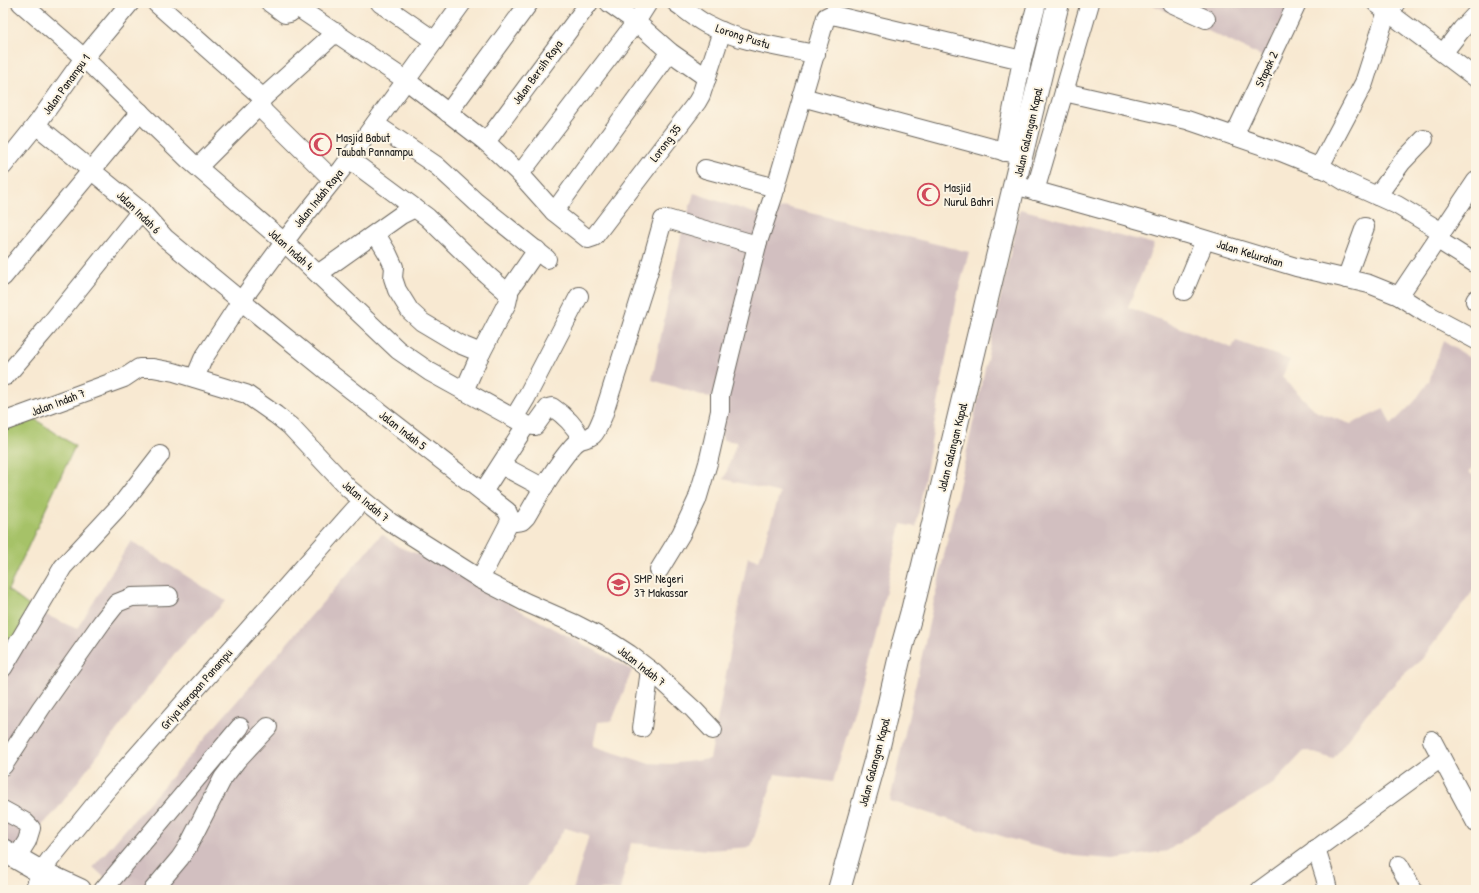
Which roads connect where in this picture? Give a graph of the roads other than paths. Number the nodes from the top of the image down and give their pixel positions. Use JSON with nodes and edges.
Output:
{"nodes":[{"id":1,"x":21,"y":3,"type":"edge"},
{"id":2,"x":130,"y":3,"type":"edge"},
{"id":3,"x":156,"y":3,"type":"edge"},
{"id":4,"x":270,"y":3,"type":"edge"},
{"id":5,"x":380,"y":3,"type":"edge"},
{"id":6,"x":462,"y":3,"type":"edge"},
{"id":7,"x":529,"y":3,"type":"edge"},
{"id":8,"x":589,"y":3,"type":"edge"},
{"id":9,"x":609,"y":3,"type":"edge"},
{"id":10,"x":648,"y":3,"type":"edge"},
{"id":11,"x":676,"y":3,"type":"edge"},
{"id":12,"x":1037,"y":3,"type":"edge"},
{"id":13,"x":1058,"y":3,"type":"edge"},
{"id":14,"x":1090,"y":3,"type":"edge"},
{"id":15,"x":1171,"y":3,"type":"edge"},
{"id":16,"x":1297,"y":3,"type":"edge"},
{"id":17,"x":298,"y":5,"type":"edge"},
{"id":18,"x":1386,"y":6,"type":"edge"},
{"id":19,"x":1476,"y":14,"type":"edge"},
{"id":20,"x":1206,"y":19,"type":"dead end"},
{"id":21,"x":636,"y":22,"type":"junction"},
{"id":22,"x":722,"y":31,"type":"junction"},
{"id":23,"x":336,"y":32,"type":"junction"},
{"id":24,"x":435,"y":41,"type":"junction"},
{"id":25,"x":670,"y":52,"type":"junction"},
{"id":26,"x":1443,"y":53,"type":"junction"},
{"id":27,"x":816,"y":54,"type":"junction"},
{"id":28,"x":84,"y":58,"type":"junction"},
{"id":29,"x":1022,"y":60,"type":"junction"},
{"id":30,"x":707,"y":78,"type":"junction"},
{"id":31,"x":1476,"y":78,"type":"edge"},
{"id":32,"x":407,"y":81,"type":"junction"},
{"id":33,"x":1064,"y":92,"type":"junction"},
{"id":34,"x":802,"y":97,"type":"junction"},
{"id":35,"x":261,"y":101,"type":"junction"},
{"id":36,"x":140,"y":112,"type":"junction"},
{"id":37,"x":448,"y":113,"type":"junction"},
{"id":38,"x":375,"y":124,"type":"junction"},
{"id":39,"x":36,"y":125,"type":"junction"},
{"id":40,"x":1234,"y":136,"type":"junction"},
{"id":41,"x":1424,"y":139,"type":"dead end"},
{"id":42,"x":486,"y":142,"type":"junction"},
{"id":43,"x":1013,"y":154,"type":"junction"},
{"id":44,"x":349,"y":160,"type":"junction"},
{"id":45,"x":3,"y":166,"type":"edge"},
{"id":46,"x":198,"y":168,"type":"junction"},
{"id":47,"x":1319,"y":168,"type":"junction"},
{"id":48,"x":705,"y":169,"type":"dead end"},
{"id":49,"x":92,"y":170,"type":"junction"},
{"id":50,"x":520,"y":174,"type":"junction"},
{"id":51,"x":333,"y":180,"type":"junction"},
{"id":52,"x":1476,"y":181,"type":"edge"},
{"id":53,"x":776,"y":188,"type":"junction"},
{"id":54,"x":1025,"y":188,"type":"junction"},
{"id":55,"x":1377,"y":196,"type":"junction"},
{"id":56,"x":415,"y":208,"type":"junction"},
{"id":57,"x":141,"y":211,"type":"junction"},
{"id":58,"x":554,"y":212,"type":"junction"},
{"id":59,"x":1365,"y":227,"type":"dead end"},
{"id":60,"x":376,"y":234,"type":"junction"},
{"id":61,"x":1440,"y":236,"type":"junction"},
{"id":62,"x":1205,"y":240,"type":"junction"},
{"id":63,"x":284,"y":242,"type":"junction"},
{"id":64,"x":757,"y":245,"type":"junction"},
{"id":65,"x":1476,"y":264,"type":"edge"},
{"id":66,"x":318,"y":274,"type":"junction"},
{"id":67,"x":3,"y":277,"type":"edge"},
{"id":68,"x":1346,"y":279,"type":"junction"},
{"id":69,"x":1184,"y":291,"type":"dead end"},
{"id":70,"x":508,"y":292,"type":"junction"},
{"id":71,"x":579,"y":296,"type":"dead end"},
{"id":72,"x":1399,"y":296,"type":"junction"},
{"id":73,"x":241,"y":301,"type":"junction"},
{"id":74,"x":1476,"y":340,"type":"edge"},
{"id":75,"x":481,"y":353,"type":"junction"},
{"id":76,"x":6,"y":376,"type":"dead end"},
{"id":77,"x":195,"y":378,"type":"junction"},
{"id":78,"x":464,"y":392,"type":"junction"},
{"id":79,"x":520,"y":421,"type":"junction"},
{"id":80,"x":3,"y":422,"type":"edge"},
{"id":81,"x":581,"y":438,"type":"junction"},
{"id":82,"x":160,"y":455,"type":"dead end"},
{"id":83,"x":501,"y":465,"type":"junction"},
{"id":84,"x":544,"y":488,"type":"junction"},
{"id":85,"x":483,"y":492,"type":"junction"},
{"id":86,"x":355,"y":509,"type":"dead end"},
{"id":87,"x":510,"y":518,"type":"junction"},
{"id":88,"x":659,"y":570,"type":"dead end"},
{"id":89,"x":480,"y":579,"type":"junction"},
{"id":90,"x":169,"y":596,"type":"dead end"},
{"id":91,"x":3,"y":668,"type":"edge"},
{"id":92,"x":650,"y":670,"type":"junction"},
{"id":93,"x":240,"y":727,"type":"dead end"},
{"id":94,"x":268,"y":727,"type":"dead end"},
{"id":95,"x":642,"y":728,"type":"dead end"},
{"id":96,"x":713,"y":730,"type":"dead end"},
{"id":97,"x":1432,"y":740,"type":"dead end"},
{"id":98,"x":1441,"y":758,"type":"junction"},
{"id":99,"x":3,"y":766,"type":"edge"},
{"id":100,"x":3,"y":810,"type":"edge"},
{"id":101,"x":1476,"y":823,"type":"edge"},
{"id":102,"x":1316,"y":848,"type":"junction"},
{"id":103,"x":10,"y":854,"type":"edge"},
{"id":104,"x":1399,"y":865,"type":"dead end"},
{"id":105,"x":38,"y":881,"type":"edge"},
{"id":106,"x":80,"y":890,"type":"edge"},
{"id":107,"x":103,"y":890,"type":"edge"},
{"id":108,"x":153,"y":890,"type":"edge"},
{"id":109,"x":839,"y":890,"type":"edge"},
{"id":110,"x":1260,"y":890,"type":"edge"},
{"id":111,"x":1328,"y":890,"type":"edge"},
{"id":112,"x":1412,"y":890,"type":"edge"}],
"edges":[{"from":1,"to":28,"type":"street","name":"Jalan Indah 4"},
{"from":2,"to":28,"type":"street","name":"Jalan Panampu 1"},
{"from":3,"to":35,"type":"street"},
{"from":4,"to":17,"type":"street"},
{"from":5,"to":24,"type":"street"},
{"from":6,"to":24,"type":"street","name":"Jalan Indah Raya"},
{"from":7,"to":37,"type":"street"},
{"from":8,"to":42,"type":"street","name":"Jalan Bersih Raya"},
{"from":9,"to":21,"type":"street"},
{"from":10,"to":21,"type":"street"},
{"from":11,"to":22,"type":"street","name":"Lorong Pustu"},
{"from":12,"to":29,"type":"street"},
{"from":13,"to":43,"type":"main road","name":"Jalan Galangan Kapal"},
{"from":14,"to":33,"type":"street"},
{"from":15,"to":20,"type":"street"},
{"from":16,"to":40,"type":"street","name":"Stapak 2"},
{"from":17,"to":23,"type":"street"},
{"from":18,"to":26,"type":"street"},
{"from":18,"to":47,"type":"street"},
{"from":19,"to":26,"type":"street"},
{"from":21,"to":25,"type":"street"},
{"from":21,"to":50,"type":"street"},
{"from":22,"to":27,"type":"street","name":"Lorong Pustu"},
{"from":22,"to":30,"type":"street","name":"Lorong 35"},
{"from":23,"to":32,"type":"street"},
{"from":23,"to":35,"type":"street"},
{"from":24,"to":32,"type":"street","name":"Jalan Indah Raya"},
{"from":25,"to":30,"type":"street"},
{"from":25,"to":58,"type":"street"},
{"from":26,"to":31,"type":"street"},
{"from":27,"to":29,"type":"street"},
{"from":27,"to":34,"type":"street"},
{"from":28,"to":36,"type":"street","name":"Jalan Indah 4"},
{"from":28,"to":39,"type":"street","name":"Jalan Panampu 1"},
{"from":29,"to":43,"type":"street"},
{"from":30,"to":58,"type":"street","name":"Lorong 35"},
{"from":32,"to":37,"type":"street"},
{"from":32,"to":38,"type":"street","name":"Jalan Indah Raya"},
{"from":33,"to":40,"type":"street"},
{"from":33,"to":54,"type":"street"},
{"from":34,"to":43,"type":"street"},
{"from":34,"to":53,"type":"street"},
{"from":35,"to":46,"type":"street"},
{"from":35,"to":51,"type":"street"},
{"from":36,"to":46,"type":"street","name":"Jalan Indah 4"},
{"from":36,"to":49,"type":"street"},
{"from":37,"to":42,"type":"street"},
{"from":38,"to":44,"type":"street","name":"Jalan Indah Raya"},
{"from":38,"to":70,"type":"street"},
{"from":39,"to":45,"type":"street","name":"Jalan Panampu 1"},
{"from":39,"to":49,"type":"street","name":"Jalan Indah 6"},
{"from":40,"to":47,"type":"street"},
{"from":41,"to":55,"type":"street"},
{"from":42,"to":50,"type":"street"},
{"from":43,"to":54,"type":"main road","name":"Jalan Galangan Kapal"},
{"from":44,"to":51,"type":"street","name":"Jalan Indah Raya"},
{"from":44,"to":56,"type":"street"},
{"from":46,"to":63,"type":"street","name":"Jalan Indah 4"},
{"from":47,"to":55,"type":"street"},
{"from":48,"to":53,"type":"street"},
{"from":49,"to":57,"type":"street","name":"Jalan Indah 6"},
{"from":49,"to":67,"type":"street"},
{"from":50,"to":58,"type":"street"},
{"from":51,"to":63,"type":"street","name":"Jalan Indah Raya"},
{"from":52,"to":61,"type":"street"},
{"from":53,"to":64,"type":"street"},
{"from":54,"to":62,"type":"street","name":"Jalan Kelurahan"},
{"from":54,"to":109,"type":"main road","name":"Jalan Galangan Kapal"},
{"from":55,"to":61,"type":"street"},
{"from":56,"to":60,"type":"street"},
{"from":56,"to":70,"type":"street"},
{"from":57,"to":73,"type":"street","name":"Jalan Indah 6"},
{"from":57,"to":76,"type":"street"},
{"from":59,"to":68,"type":"street"},
{"from":60,"to":66,"type":"street"},
{"from":60,"to":75,"type":"street"},
{"from":61,"to":65,"type":"street"},
{"from":61,"to":72,"type":"street"},
{"from":62,"to":68,"type":"street","name":"Jalan Kelurahan"},
{"from":62,"to":69,"type":"street"},
{"from":63,"to":66,"type":"street","name":"Jalan Indah 4"},
{"from":63,"to":73,"type":"street","name":"Jalan Indah Raya"},
{"from":64,"to":81,"type":"street"},
{"from":64,"to":88,"type":"street"},
{"from":66,"to":78,"type":"street","name":"Jalan Indah 4"},
{"from":68,"to":72,"type":"street","name":"Jalan Kelurahan"},
{"from":70,"to":75,"type":"street"},
{"from":71,"to":79,"type":"street"},
{"from":72,"to":74,"type":"street","name":"Jalan Kelurahan"},
{"from":73,"to":77,"type":"street","name":"Jalan Indah Raya"},
{"from":73,"to":85,"type":"street","name":"Jalan Indah 5"},
{"from":75,"to":78,"type":"street"},
{"from":77,"to":80,"type":"street","name":"Jalan Indah 7"},
{"from":77,"to":89,"type":"street","name":"Jalan Indah 7"},
{"from":78,"to":79,"type":"street","name":"Jalan Indah 4"},
{"from":79,"to":81,"type":"street"},
{"from":79,"to":83,"type":"street"},
{"from":81,"to":84,"type":"street"},
{"from":82,"to":91,"type":"street"},
{"from":83,"to":84,"type":"street"},
{"from":83,"to":85,"type":"street"},
{"from":84,"to":87,"type":"street"},
{"from":85,"to":87,"type":"street","name":"Jalan Indah 5"},
{"from":86,"to":105,"type":"street","name":"Griya Harapan Panampu"},
{"from":87,"to":89,"type":"street"},
{"from":89,"to":92,"type":"street","name":"Jalan Indah 7"},
{"from":90,"to":99,"type":"street"},
{"from":92,"to":95,"type":"street"},
{"from":92,"to":96,"type":"street","name":"Jalan Indah 7"},
{"from":93,"to":107,"type":"street"},
{"from":94,"to":108,"type":"street"},
{"from":97,"to":98,"type":"street"},
{"from":98,"to":101,"type":"street"},
{"from":98,"to":102,"type":"street"},
{"from":100,"to":103,"type":"street"},
{"from":102,"to":110,"type":"street"},
{"from":102,"to":111,"type":"street"},
{"from":103,"to":105,"type":"main road"},
{"from":104,"to":112,"type":"street"},
{"from":105,"to":106,"type":"main road"}]}
